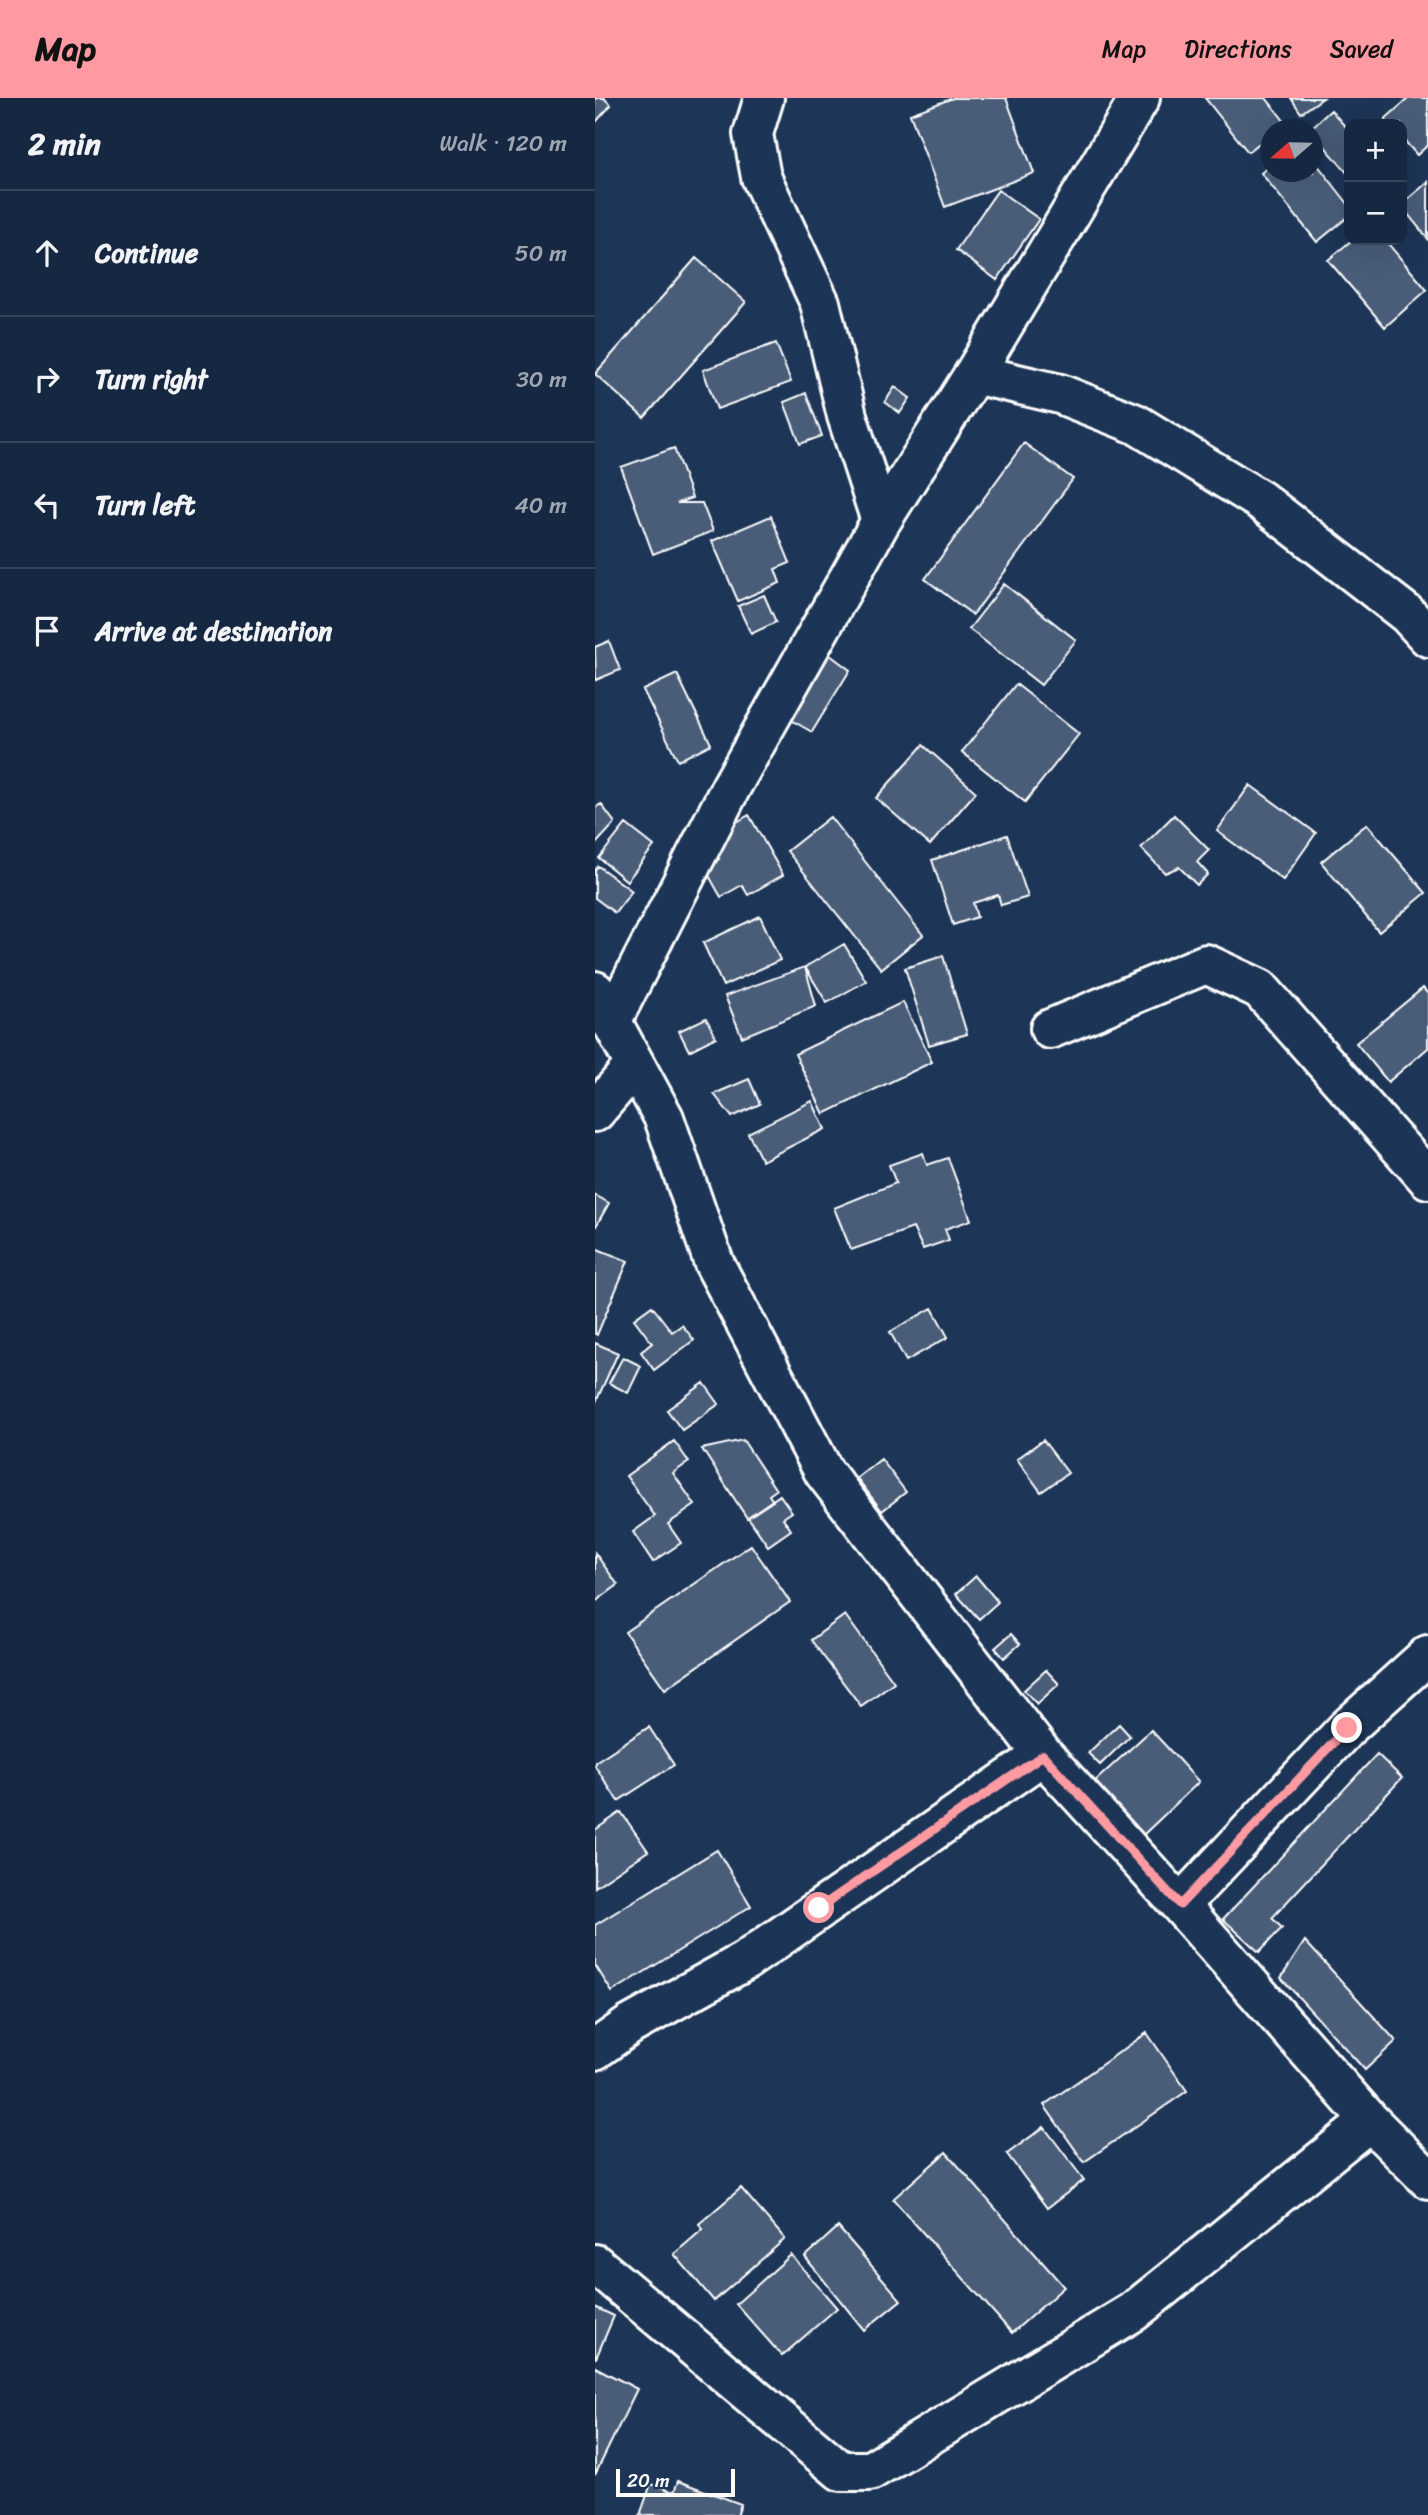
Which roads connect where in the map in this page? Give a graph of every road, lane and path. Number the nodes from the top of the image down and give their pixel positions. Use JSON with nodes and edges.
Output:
{"nodes":[{"id":1,"x":764,"y":98,"type":"edge"},
{"id":2,"x":1140,"y":98,"type":"edge"},
{"id":3,"x":974,"y":374,"type":"junction"},
{"id":4,"x":881,"y":521,"type":"junction"},
{"id":5,"x":1428,"y":637,"type":"edge"},
{"id":6,"x":603,"y":1007,"type":"edge"},
{"id":7,"x":1050,"y":1028,"type":"dead end"},
{"id":8,"x":635,"y":1065,"type":"junction"},
{"id":9,"x":595,"y":1112,"type":"edge"},
{"id":10,"x":1428,"y":1179,"type":"edge"},
{"id":11,"x":1428,"y":1655,"type":"edge"},
{"id":12,"x":1043,"y":1755,"type":"junction"},
{"id":13,"x":1180,"y":1905,"type":"junction"},
{"id":14,"x":595,"y":2050,"type":"edge"},
{"id":15,"x":1370,"y":2121,"type":"junction"},
{"id":16,"x":1428,"y":2179,"type":"edge"},
{"id":17,"x":595,"y":2264,"type":"edge"}],
"edges":[{"from":1,"to":4,"type":"street"},
{"from":2,"to":3,"type":"street"},
{"from":3,"to":4,"type":"street"},
{"from":3,"to":5,"type":"street"},
{"from":4,"to":6,"type":"street"},
{"from":6,"to":8,"type":"street"},
{"from":7,"to":10,"type":"street"},
{"from":8,"to":9,"type":"street"},
{"from":8,"to":12,"type":"street"},
{"from":11,"to":13,"type":"street"},
{"from":12,"to":13,"type":"street"},
{"from":12,"to":14,"type":"street"},
{"from":13,"to":15,"type":"street"},
{"from":15,"to":16,"type":"street"},
{"from":15,"to":17,"type":"street"}]}
